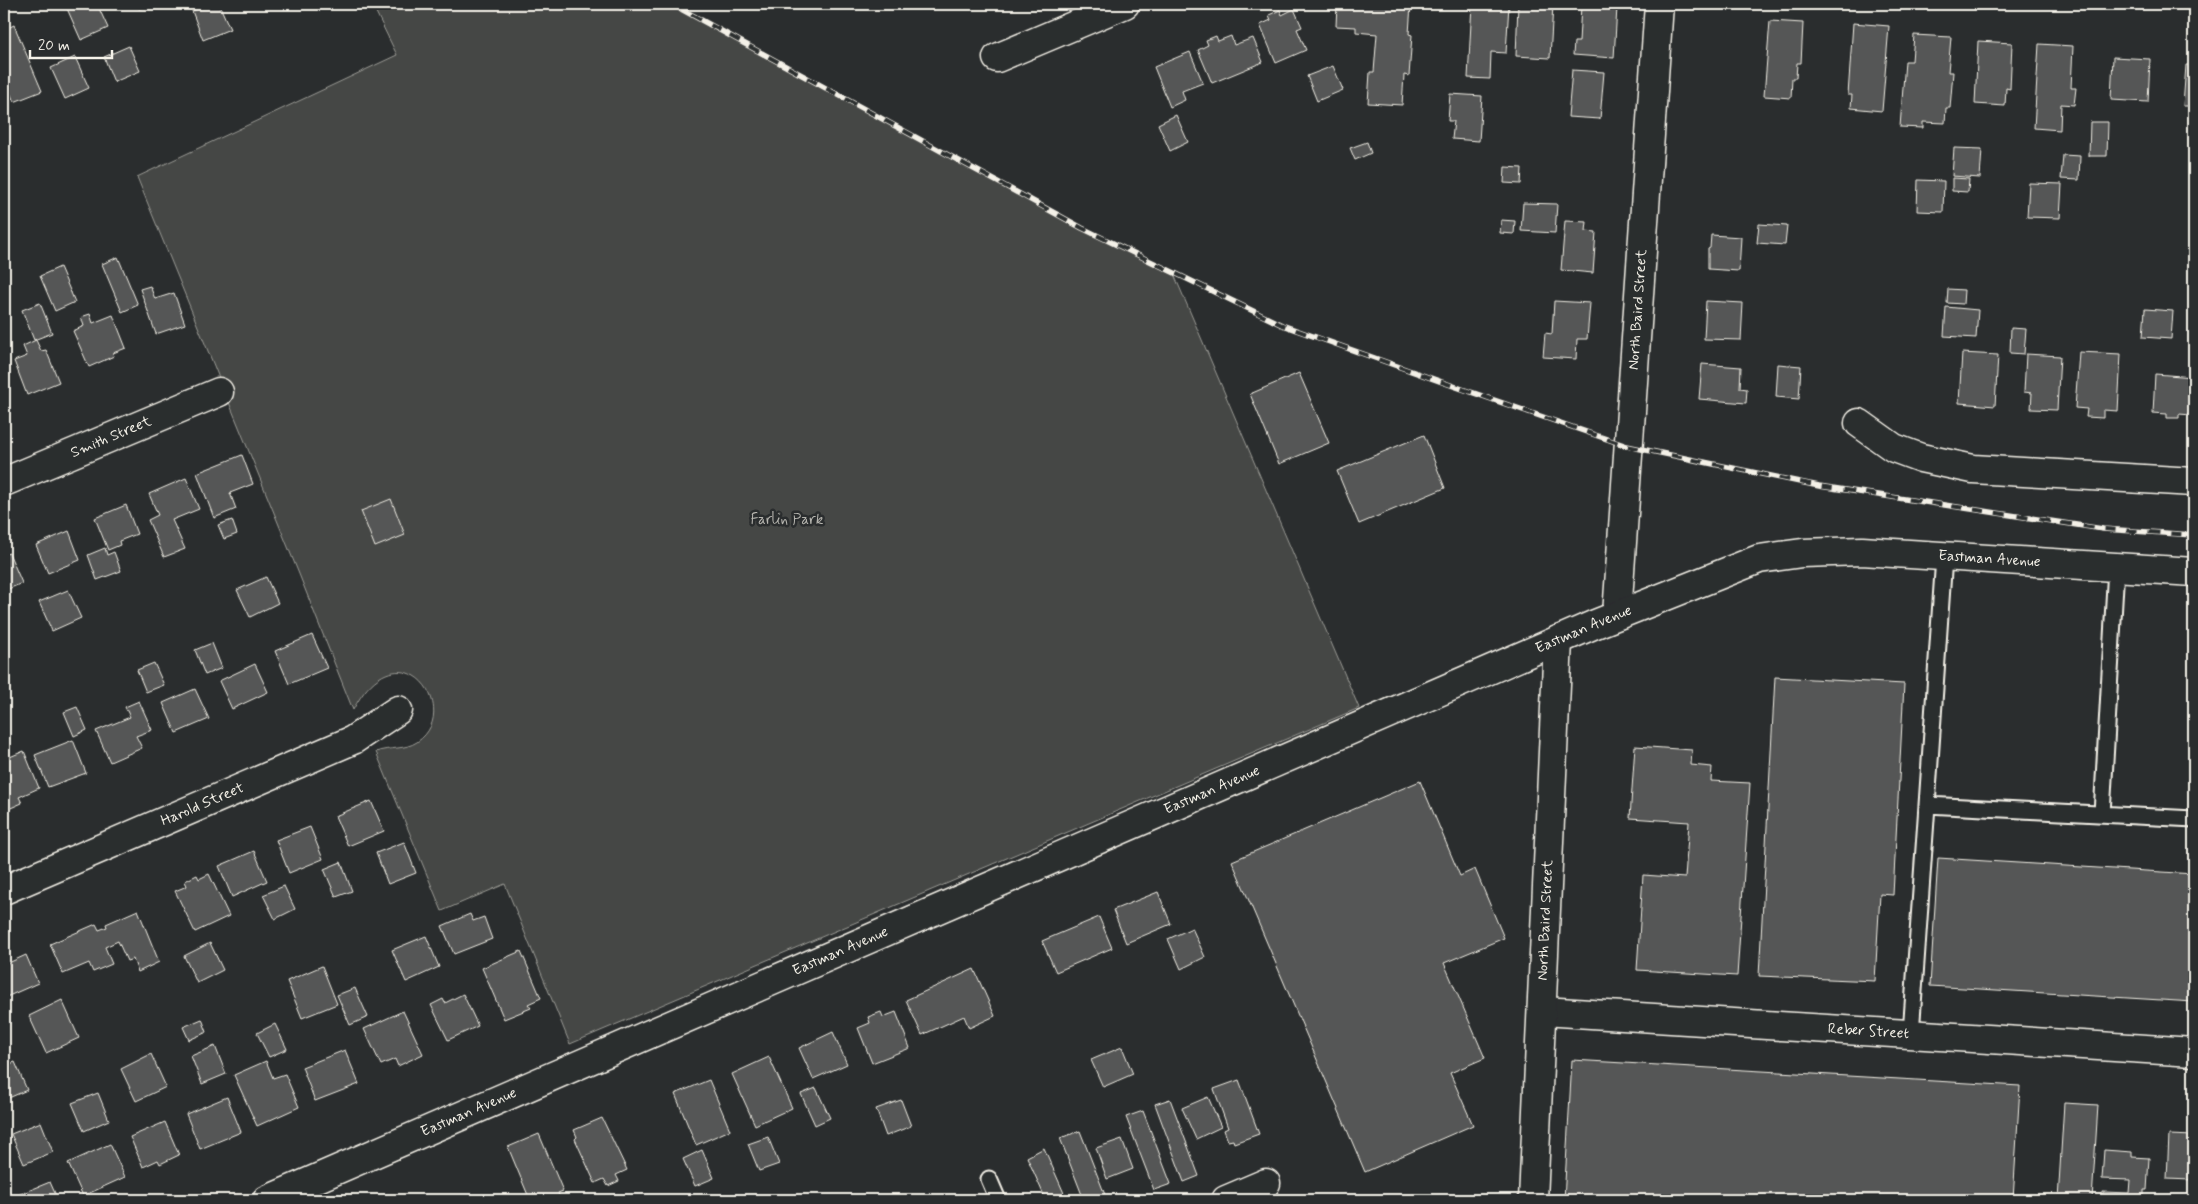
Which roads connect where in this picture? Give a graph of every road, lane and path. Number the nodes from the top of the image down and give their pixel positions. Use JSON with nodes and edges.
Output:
{"nodes":[{"id":1,"x":1125,"y":4,"type":"edge"},
{"id":2,"x":1659,"y":4,"type":"edge"},
{"id":3,"x":997,"y":58,"type":"dead end"},
{"id":4,"x":219,"y":392,"type":"dead end"},
{"id":5,"x":1859,"y":423,"type":"dead end"},
{"id":6,"x":4,"y":482,"type":"edge"},
{"id":7,"x":2194,"y":482,"type":"edge"},
{"id":8,"x":1944,"y":556,"type":"junction"},
{"id":9,"x":2116,"y":567,"type":"junction"},
{"id":10,"x":2194,"y":572,"type":"edge"},
{"id":11,"x":1616,"y":615,"type":"junction"},
{"id":12,"x":1558,"y":640,"type":"junction"},
{"id":13,"x":398,"y":710,"type":"dead end"},
{"id":14,"x":1927,"y":805,"type":"junction"},
{"id":15,"x":2102,"y":814,"type":"junction"},
{"id":16,"x":2194,"y":819,"type":"edge"},
{"id":17,"x":4,"y":890,"type":"edge"},
{"id":18,"x":1542,"y":1011,"type":"junction"},
{"id":19,"x":1911,"y":1034,"type":"junction"},
{"id":20,"x":2194,"y":1052,"type":"edge"},
{"id":21,"x":989,"y":1178,"type":"dead end"},
{"id":22,"x":1266,"y":1183,"type":"dead end"},
{"id":23,"x":267,"y":1200,"type":"edge"},
{"id":24,"x":998,"y":1200,"type":"edge"},
{"id":25,"x":1226,"y":1200,"type":"edge"},
{"id":26,"x":1533,"y":1200,"type":"edge"}],
"edges":[{"from":1,"to":3,"type":"street"},
{"from":2,"to":11,"type":"street","name":"North Baird Street"},
{"from":4,"to":6,"type":"street","name":"Smith Street"},
{"from":5,"to":7,"type":"street"},
{"from":8,"to":9,"type":"street","name":"Eastman Avenue"},
{"from":8,"to":11,"type":"street","name":"Eastman Avenue"},
{"from":8,"to":14,"type":"lane"},
{"from":9,"to":10,"type":"street","name":"Eastman Avenue"},
{"from":9,"to":15,"type":"lane"},
{"from":11,"to":12,"type":"street","name":"Eastman Avenue"},
{"from":12,"to":18,"type":"street","name":"North Baird Street"},
{"from":12,"to":23,"type":"street","name":"Eastman Avenue"},
{"from":13,"to":17,"type":"street","name":"Harold Street"},
{"from":14,"to":15,"type":"lane"},
{"from":14,"to":19,"type":"lane"},
{"from":15,"to":16,"type":"lane"},
{"from":18,"to":19,"type":"street","name":"Reber Street"},
{"from":18,"to":26,"type":"street","name":"North Baird Street"},
{"from":19,"to":20,"type":"street","name":"Reber Street"},
{"from":21,"to":24,"type":"lane"},
{"from":22,"to":25,"type":"street"}]}
